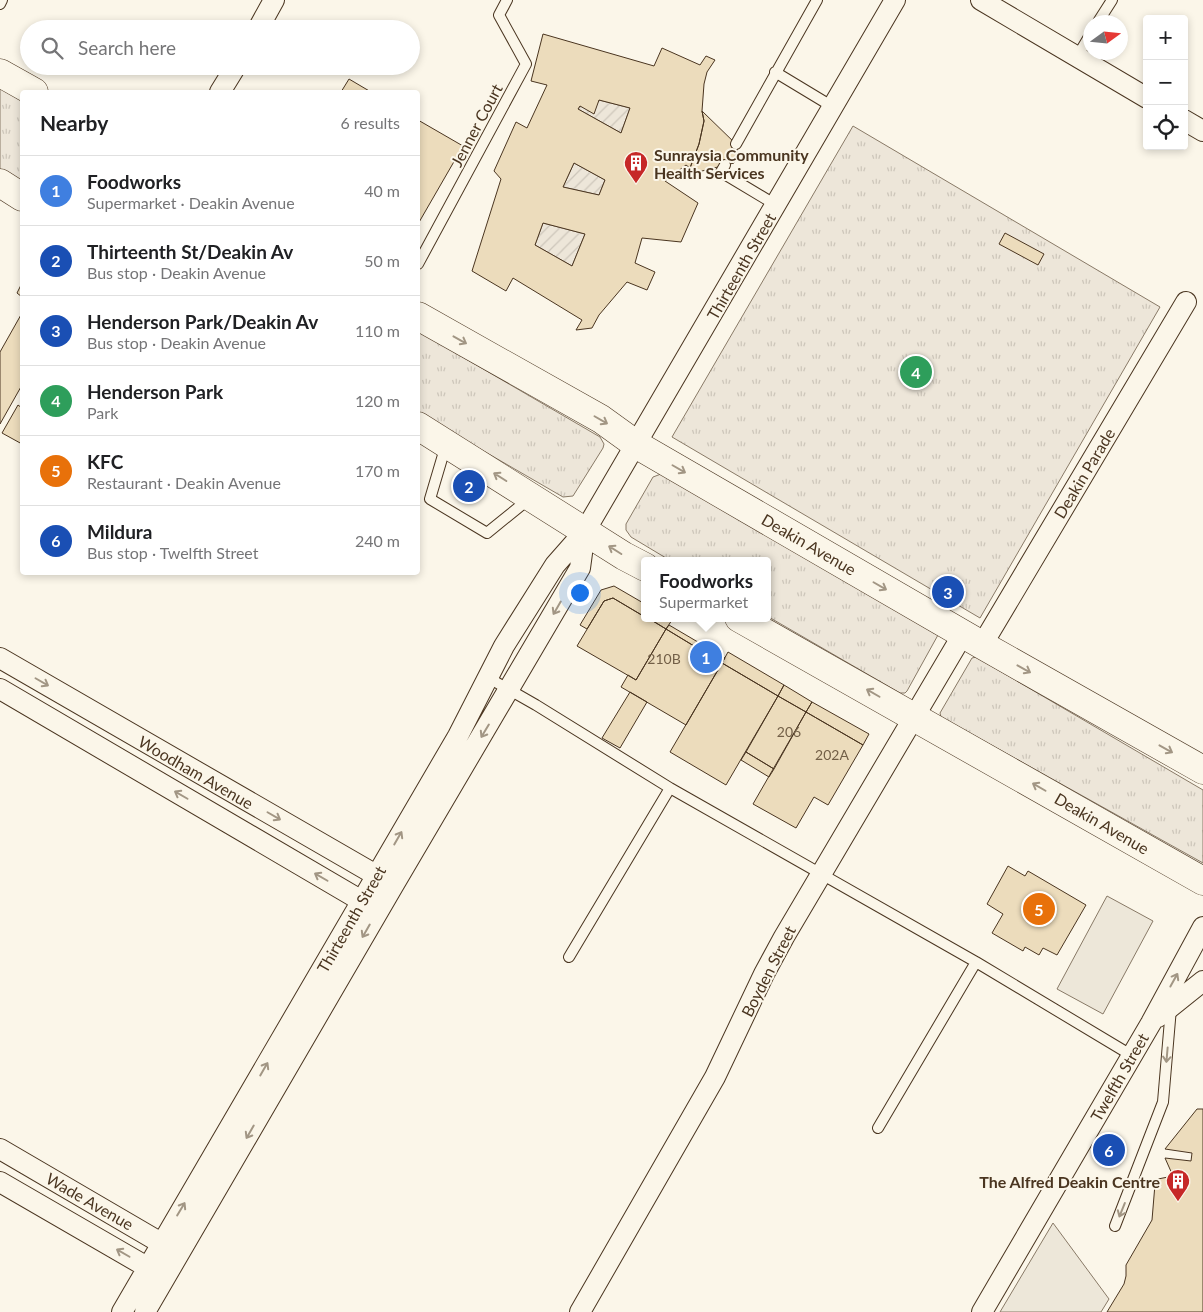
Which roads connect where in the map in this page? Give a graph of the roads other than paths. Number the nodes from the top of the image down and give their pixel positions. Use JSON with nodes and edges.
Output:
{"nodes":[{"id":1,"x":2,"y":0,"type":"edge"},
{"id":2,"x":274,"y":0,"type":"edge"},
{"id":3,"x":507,"y":0,"type":"edge"},
{"id":4,"x":817,"y":0,"type":"edge"},
{"id":5,"x":895,"y":0,"type":"edge"},
{"id":6,"x":981,"y":0,"type":"edge"},
{"id":7,"x":1112,"y":0,"type":"edge"},
{"id":8,"x":0,"y":4,"type":"edge"},
{"id":9,"x":1102,"y":15,"type":"edge"},
{"id":10,"x":263,"y":20,"type":"edge"},
{"id":11,"x":1083,"y":47,"type":"edge"},
{"id":12,"x":1077,"y":57,"type":"junction"},
{"id":13,"x":775,"y":72,"type":"junction"},
{"id":14,"x":0,"y":73,"type":"edge"},
{"id":15,"x":230,"y":75,"type":"edge"},
{"id":16,"x":30,"y":90,"type":"edge"},
{"id":17,"x":221,"y":90,"type":"edge"},
{"id":18,"x":1143,"y":96,"type":"edge"},
{"id":19,"x":833,"y":108,"type":"junction"},
{"id":20,"x":1188,"y":122,"type":"edge"},
{"id":21,"x":1203,"y":131,"type":"edge"},
{"id":22,"x":736,"y":144,"type":"dead end"},
{"id":23,"x":725,"y":165,"type":"dead end"},
{"id":24,"x":0,"y":184,"type":"edge"},
{"id":25,"x":20,"y":196,"type":"edge"},
{"id":26,"x":776,"y":205,"type":"junction"},
{"id":27,"x":420,"y":260,"type":"edge"},
{"id":28,"x":1186,"y":302,"type":"dead end"},
{"id":29,"x":420,"y":317,"type":"edge"},
{"id":30,"x":420,"y":429,"type":"edge"},
{"id":31,"x":447,"y":443,"type":"junction"},
{"id":32,"x":637,"y":444,"type":"junction"},
{"id":33,"x":532,"y":497,"type":"junction"},
{"id":34,"x":585,"y":531,"type":"junction"},
{"id":35,"x":641,"y":565,"type":"edge"},
{"id":36,"x":746,"y":622,"type":"edge"},
{"id":37,"x":972,"y":640,"type":"junction"},
{"id":38,"x":0,"y":658,"type":"edge"},
{"id":39,"x":488,"y":677,"type":"junction"},
{"id":40,"x":510,"y":689,"type":"junction"},
{"id":41,"x":0,"y":690,"type":"edge"},
{"id":42,"x":915,"y":717,"type":"junction"},
{"id":43,"x":1203,"y":770,"type":"edge"},
{"id":44,"x":670,"y":788,"type":"junction"},
{"id":45,"x":822,"y":874,"type":"junction"},
{"id":46,"x":384,"y":880,"type":"junction"},
{"id":47,"x":1203,"y":881,"type":"edge"},
{"id":48,"x":370,"y":906,"type":"junction"},
{"id":49,"x":1203,"y":927,"type":"edge"},
{"id":50,"x":568,"y":957,"type":"dead end"},
{"id":51,"x":976,"y":962,"type":"junction"},
{"id":52,"x":1203,"y":981,"type":"edge"},
{"id":53,"x":1172,"y":1007,"type":"junction"},
{"id":54,"x":1151,"y":1023,"type":"junction"},
{"id":55,"x":1132,"y":1054,"type":"junction"},
{"id":56,"x":878,"y":1128,"type":"dead end"},
{"id":57,"x":0,"y":1149,"type":"edge"},
{"id":58,"x":0,"y":1182,"type":"edge"},
{"id":59,"x":1116,"y":1226,"type":"dead end"},
{"id":60,"x":162,"y":1243,"type":"junction"},
{"id":61,"x":180,"y":1253,"type":"junction"},
{"id":62,"x":148,"y":1267,"type":"junction"},
{"id":63,"x":166,"y":1277,"type":"junction"},
{"id":64,"x":122,"y":1312,"type":"edge"},
{"id":65,"x":145,"y":1312,"type":"edge"},
{"id":66,"x":580,"y":1312,"type":"edge"},
{"id":67,"x":982,"y":1312,"type":"edge"}],
"edges":[{"from":1,"to":8,"type":"lane"},
{"from":2,"to":10,"type":"street"},
{"from":3,"to":27,"type":"lane","name":"Jenner Court"},
{"from":4,"to":13,"type":"lane"},
{"from":5,"to":19,"type":"street","name":"Thirteenth Street"},
{"from":6,"to":12,"type":"street"},
{"from":7,"to":9,"type":"lane"},
{"from":11,"to":12,"type":"lane"},
{"from":12,"to":18,"type":"street"},
{"from":13,"to":19,"type":"lane"},
{"from":13,"to":22,"type":"lane"},
{"from":14,"to":16,"type":"highway"},
{"from":15,"to":17,"type":"street"},
{"from":19,"to":26,"type":"street","name":"Thirteenth Street"},
{"from":20,"to":21,"type":"street"},
{"from":23,"to":26,"type":"lane"},
{"from":24,"to":25,"type":"highway"},
{"from":26,"to":32,"type":"street","name":"Thirteenth Street"},
{"from":28,"to":37,"type":"street","name":"Deakin Parade"},
{"from":29,"to":32,"type":"highway","name":"Deakin Avenue","one_way":true},
{"from":30,"to":31,"type":"highway"},
{"from":33,"to":31,"type":"highway","one_way":true},
{"from":31,"to":33,"type":"lane"},
{"from":32,"to":34,"type":"street","name":"Thirteenth Street"},
{"from":32,"to":37,"type":"highway","name":"Deakin Avenue","one_way":true},
{"from":33,"to":34,"type":"highway"},
{"from":35,"to":34,"type":"highway","one_way":true},
{"from":34,"to":39,"type":"street","name":"Thirteenth Street"},
{"from":34,"to":40,"type":"street","name":"Thirteenth Street","one_way":true},
{"from":42,"to":36,"type":"highway","name":"Deakin Avenue","one_way":true},
{"from":37,"to":42,"type":"street","name":"Boyden Street"},
{"from":37,"to":43,"type":"highway","name":"Deakin Avenue","one_way":true},
{"from":38,"to":46,"type":"street","name":"Woodham Avenue","one_way":true},
{"from":39,"to":40,"type":"lane"},
{"from":46,"to":39,"type":"street","name":"Thirteenth Street","one_way":true},
{"from":40,"to":44,"type":"lane"},
{"from":40,"to":46,"type":"street","name":"Thirteenth Street","one_way":true},
{"from":48,"to":41,"type":"street","name":"Woodham Avenue","one_way":true},
{"from":42,"to":45,"type":"street","name":"Boyden Street"},
{"from":47,"to":42,"type":"highway","name":"Deakin Avenue","one_way":true},
{"from":44,"to":45,"type":"lane"},
{"from":44,"to":50,"type":"lane"},
{"from":45,"to":51,"type":"lane"},
{"from":45,"to":66,"type":"street","name":"Boyden Street"},
{"from":46,"to":48,"type":"street","name":"Thirteenth Street"},
{"from":60,"to":48,"type":"street","name":"Thirteenth Street","one_way":true},
{"from":48,"to":61,"type":"street","name":"Thirteenth Street","one_way":true},
{"from":54,"to":49,"type":"street","name":"Twelfth Street","one_way":true},
{"from":51,"to":55,"type":"lane"},
{"from":51,"to":56,"type":"lane"},
{"from":52,"to":53,"type":"street","name":"Twelfth Street"},
{"from":53,"to":54,"type":"street","name":"Twelfth Street"},
{"from":53,"to":59,"type":"lane","one_way":true},
{"from":54,"to":55,"type":"street","name":"Twelfth Street"},
{"from":55,"to":67,"type":"street","name":"Twelfth Street"},
{"from":57,"to":60,"type":"street","name":"Wade Avenue"},
{"from":62,"to":58,"type":"street","name":"Wade Avenue","one_way":true},
{"from":60,"to":61,"type":"street","name":"Wade Avenue"},
{"from":60,"to":62,"type":"street","name":"Thirteenth Street"},
{"from":61,"to":63,"type":"street","name":"Thirteenth Street"},
{"from":62,"to":63,"type":"street","name":"Wade Avenue"},
{"from":62,"to":64,"type":"street","name":"Thirteenth Street"},
{"from":63,"to":65,"type":"street","name":"Thirteenth Street"}]}
